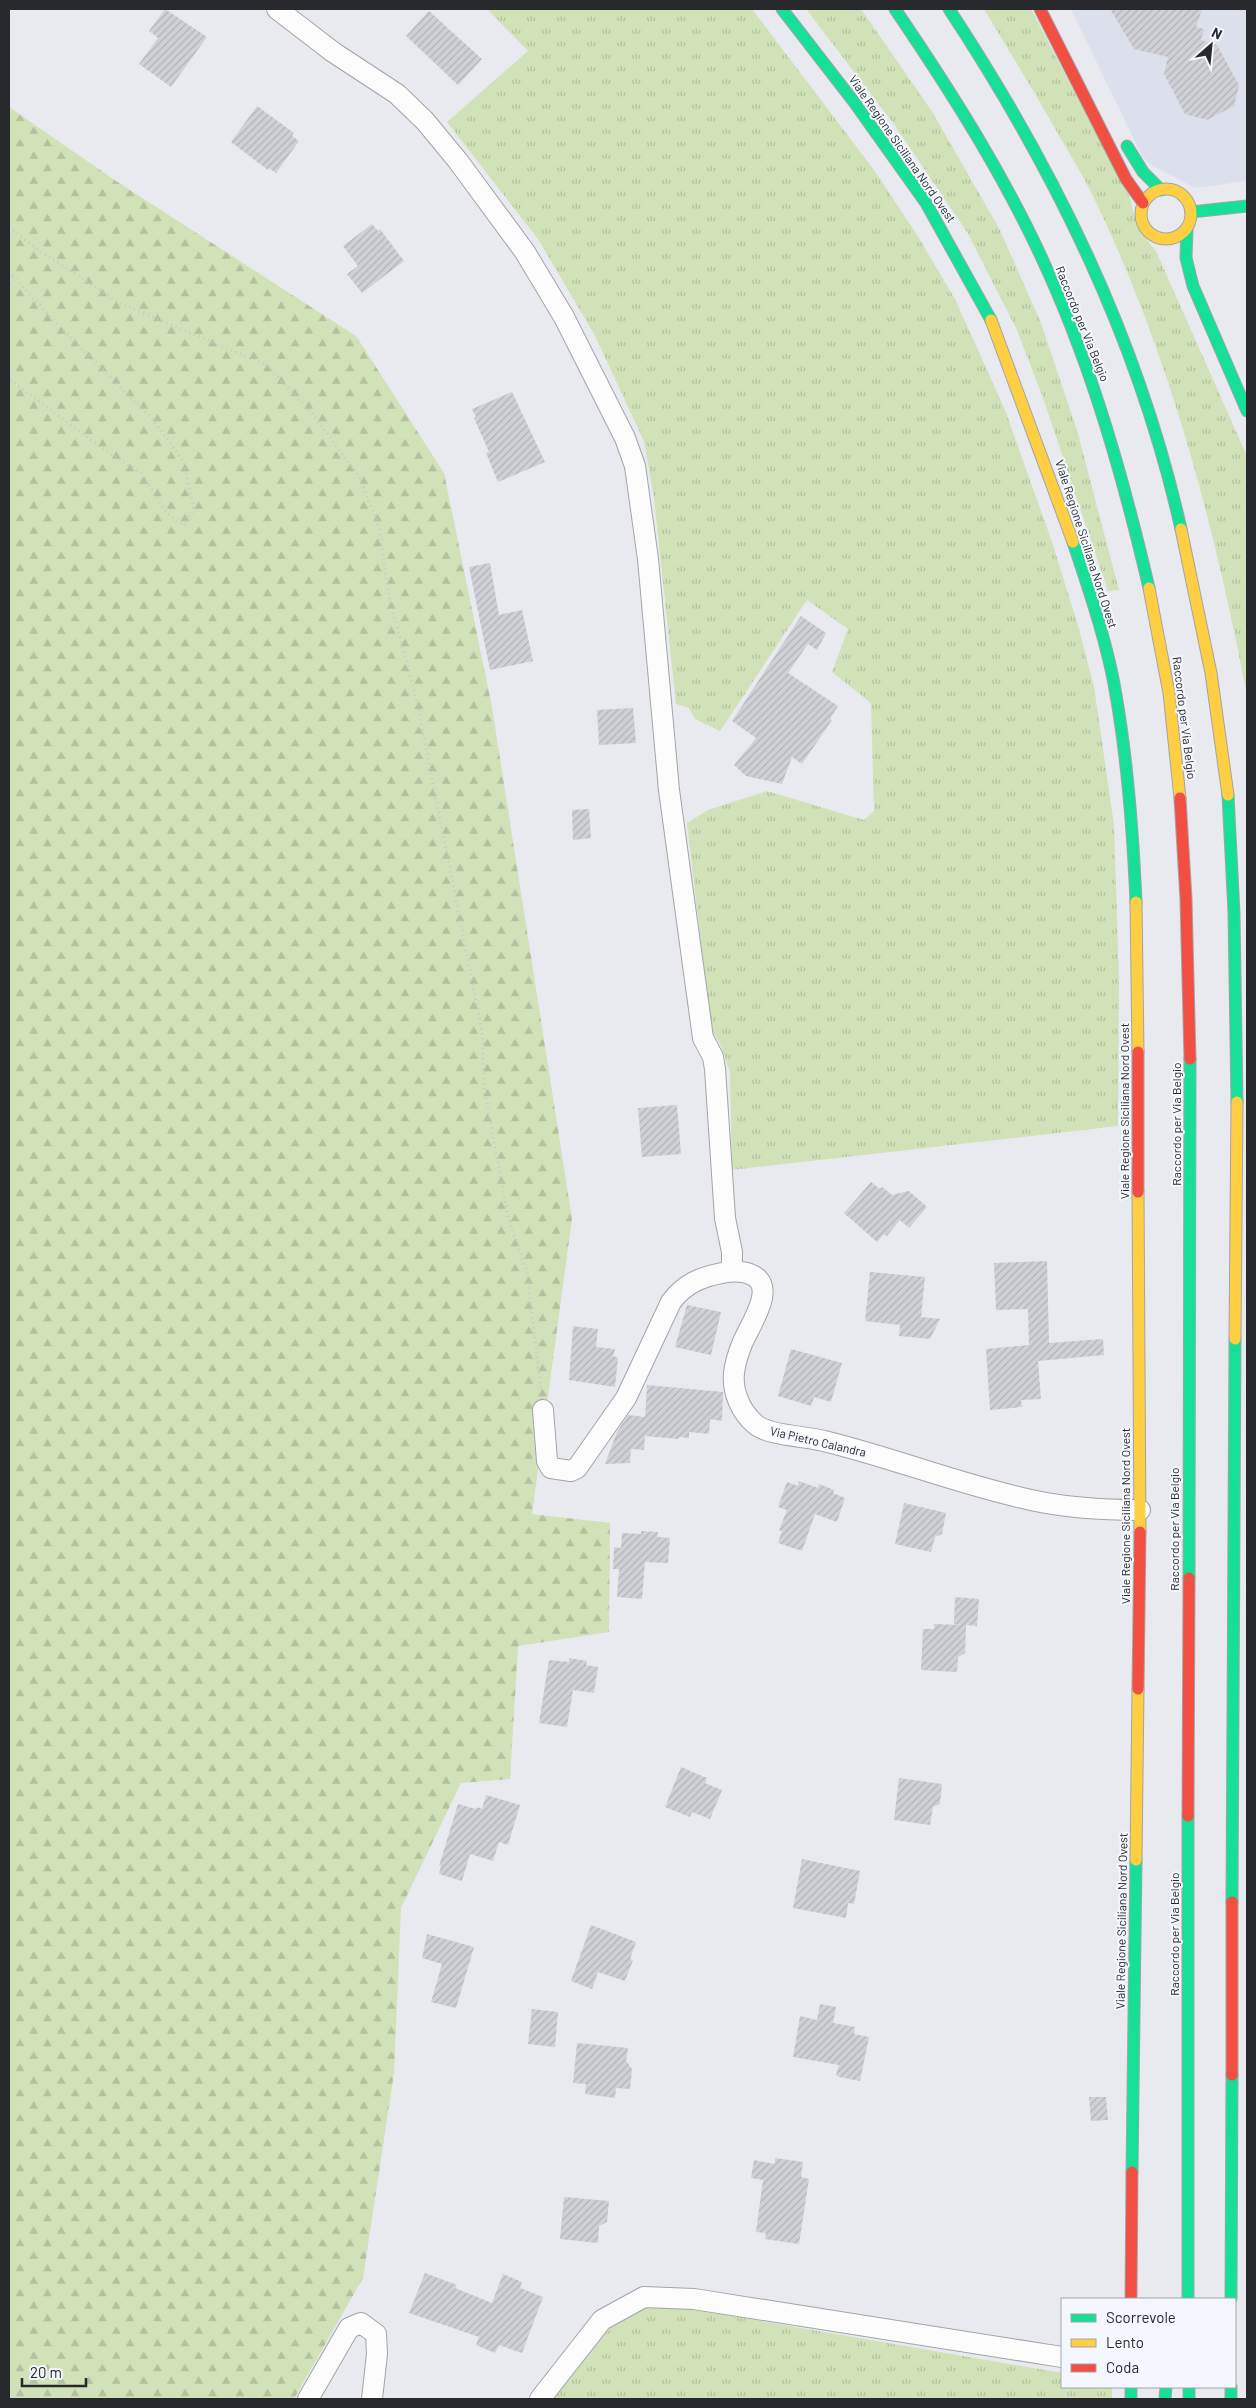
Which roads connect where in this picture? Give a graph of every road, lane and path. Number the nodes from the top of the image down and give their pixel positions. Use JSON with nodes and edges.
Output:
{"nodes":[{"id":1,"x":278,"y":9,"type":"edge"},
{"id":2,"x":782,"y":9,"type":"edge"},
{"id":3,"x":896,"y":9,"type":"edge"},
{"id":4,"x":949,"y":9,"type":"edge"},
{"id":5,"x":1040,"y":9,"type":"edge"},
{"id":6,"x":1124,"y":139,"type":"dead end"},
{"id":7,"x":1161,"y":190,"type":"junction"},
{"id":8,"x":1143,"y":203,"type":"junction"},
{"id":9,"x":1247,"y":206,"type":"edge"},
{"id":10,"x":1191,"y":212,"type":"junction"},
{"id":11,"x":9,"y":227,"type":"edge"},
{"id":12,"x":1186,"y":229,"type":"junction"},
{"id":13,"x":9,"y":272,"type":"edge"},
{"id":14,"x":9,"y":379,"type":"edge"},
{"id":15,"x":1247,"y":411,"type":"edge"},
{"id":16,"x":732,"y":1271,"type":"junction"},
{"id":17,"x":543,"y":1410,"type":"joint"},
{"id":18,"x":1140,"y":1510,"type":"junction"},
{"id":19,"x":1188,"y":1613,"type":"junction"},
{"id":20,"x":1176,"y":1820,"type":"dead end"},
{"id":21,"x":1131,"y":2298,"type":"edge"},
{"id":22,"x":1188,"y":2298,"type":"edge"},
{"id":23,"x":1231,"y":2298,"type":"edge"},
{"id":24,"x":1061,"y":2357,"type":"edge"},
{"id":25,"x":308,"y":2399,"type":"edge"},
{"id":26,"x":372,"y":2399,"type":"edge"},
{"id":27,"x":540,"y":2399,"type":"edge"}],
"edges":[{"from":1,"to":16,"type":"street"},
{"from":2,"to":18,"type":"main road","name":"Viale Regione Siciliana Nord Ovest"},
{"from":3,"to":19,"type":"main road","name":"Raccordo per Via Belgio"},
{"from":4,"to":23,"type":"main road"},
{"from":5,"to":8,"type":"main road"},
{"from":6,"to":7,"type":"main road"},
{"from":7,"to":8,"type":"main road"},
{"from":7,"to":10,"type":"main road"},
{"from":8,"to":12,"type":"main road"},
{"from":9,"to":10,"type":"main road"},
{"from":10,"to":12,"type":"main road"},
{"from":11,"to":17,"type":"path"},
{"from":12,"to":15,"type":"main road"},
{"from":13,"to":14,"type":"path"},
{"from":16,"to":17,"type":"street","name":"Via Pietro Calandra"},
{"from":16,"to":18,"type":"street","name":"Via Pietro Calandra"},
{"from":18,"to":21,"type":"main road","name":"Viale Regione Siciliana Nord Ovest"},
{"from":19,"to":20,"type":"main road"},
{"from":19,"to":22,"type":"main road","name":"Raccordo per Via Belgio"},
{"from":24,"to":27,"type":"street"},
{"from":25,"to":26,"type":"street"}]}
